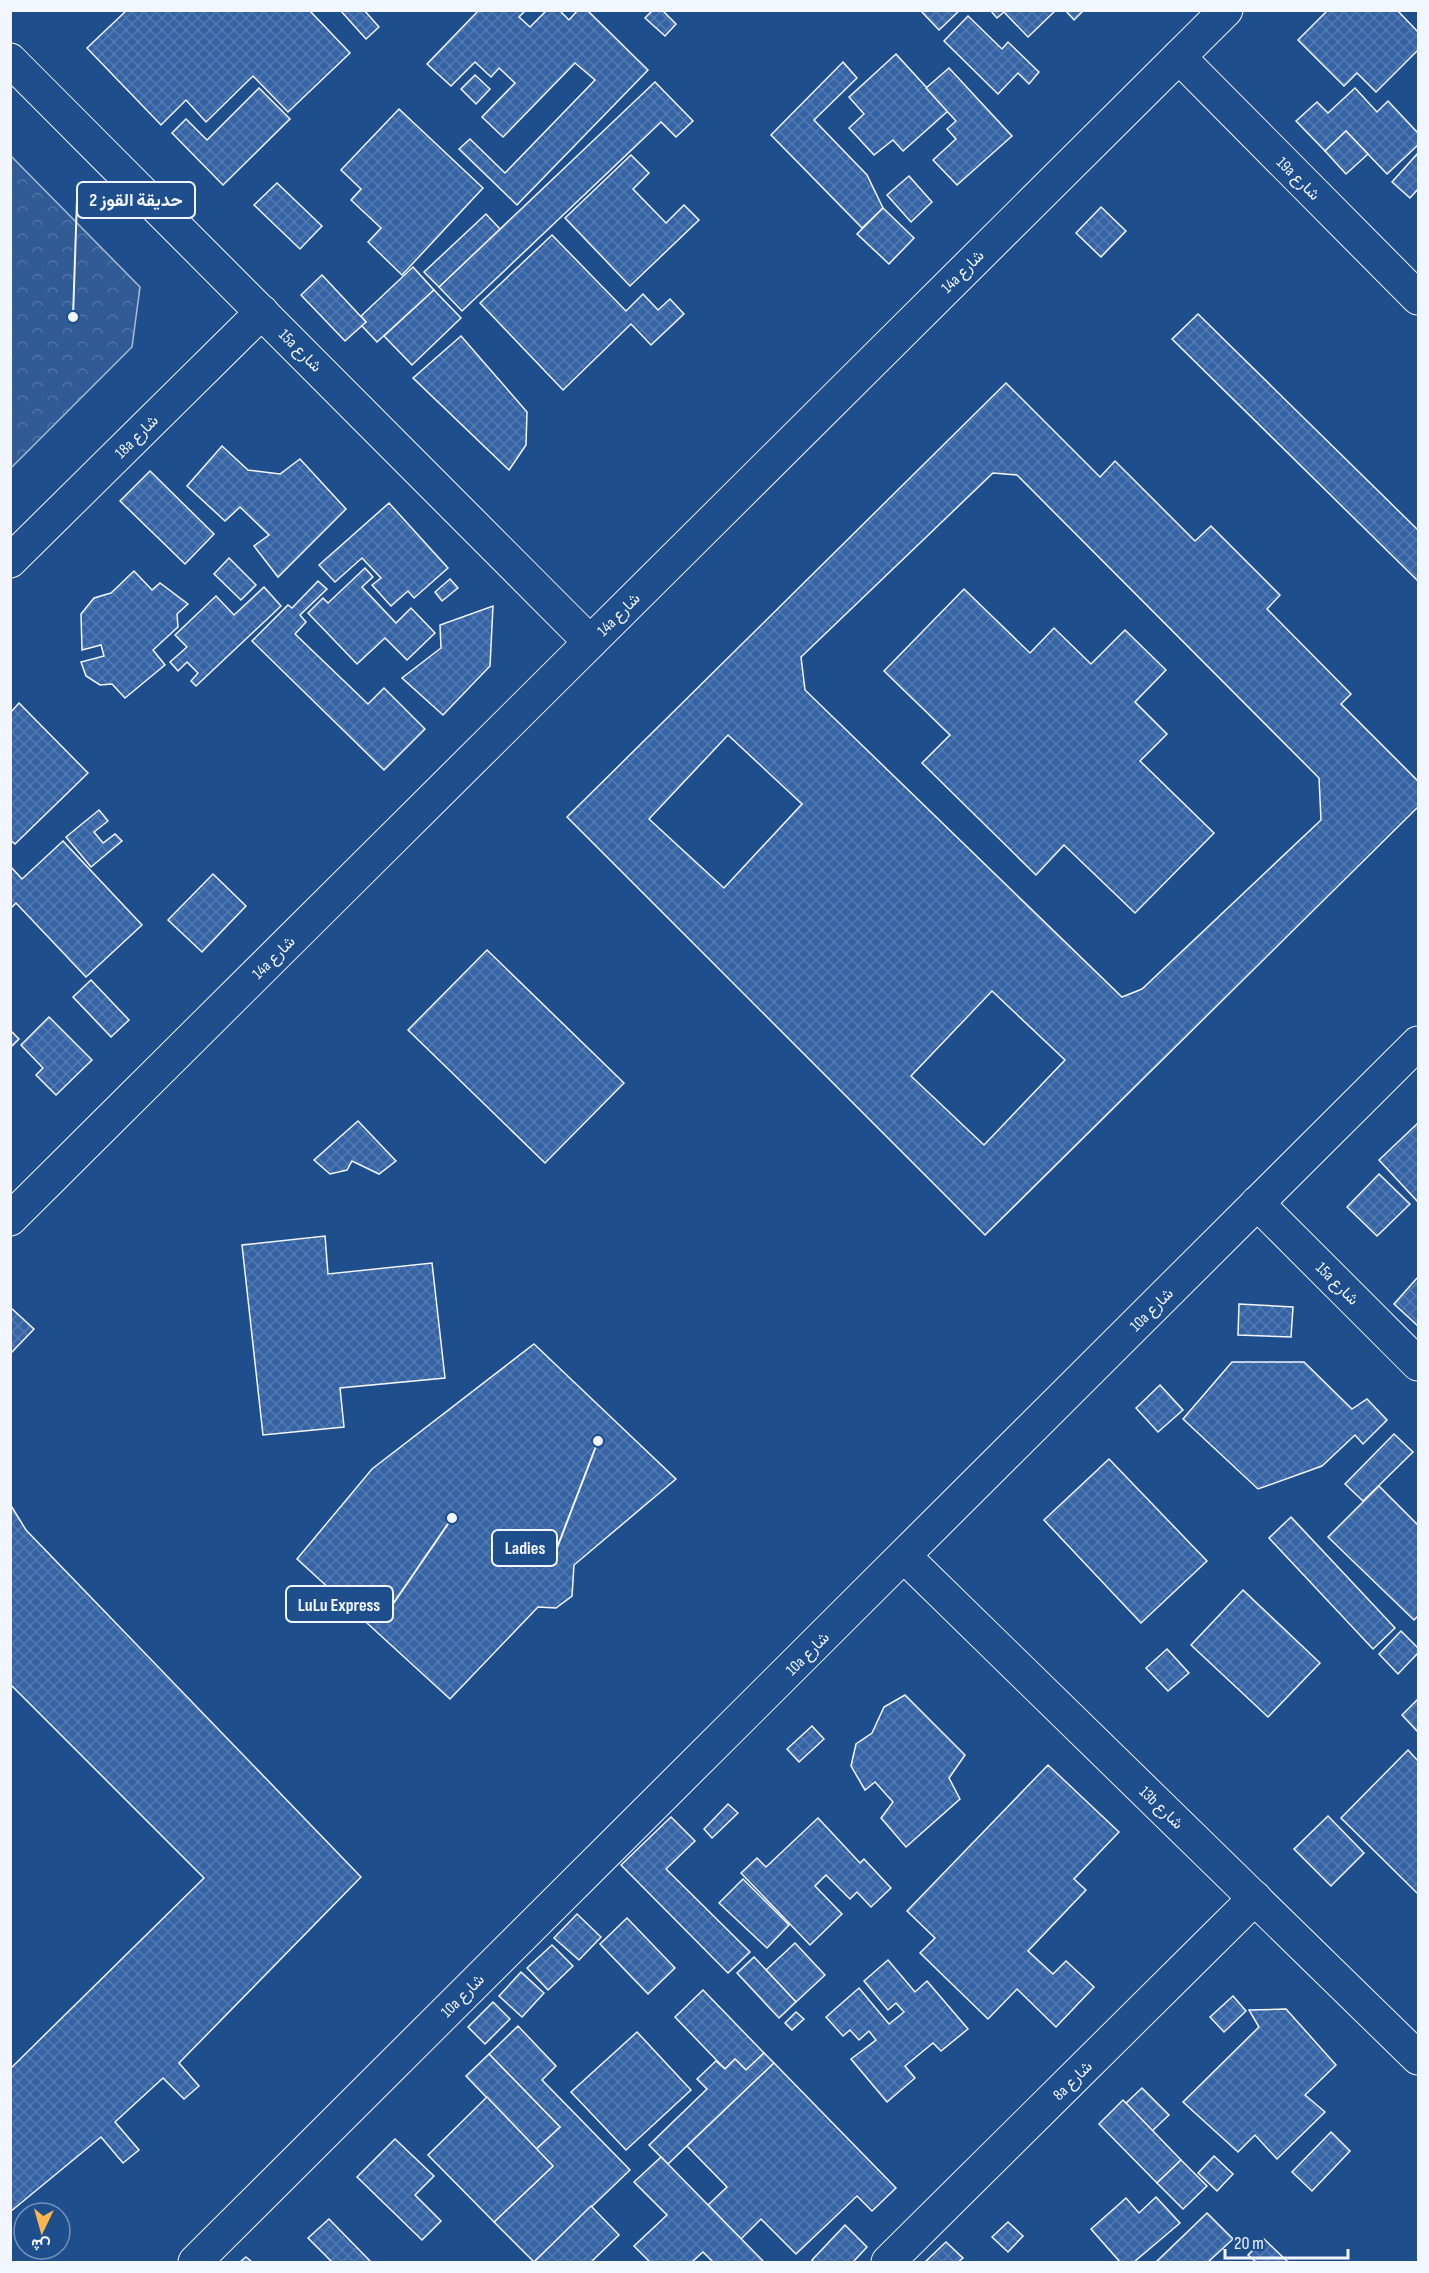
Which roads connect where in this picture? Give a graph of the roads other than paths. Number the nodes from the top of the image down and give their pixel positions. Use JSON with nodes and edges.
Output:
{"nodes":[{"id":1,"x":1226,"y":10,"type":"edge"},
{"id":2,"x":1179,"y":57,"type":"junction"},
{"id":3,"x":10,"y":60,"type":"edge"},
{"id":4,"x":1419,"y":298,"type":"edge"},
{"id":5,"x":262,"y":312,"type":"junction"},
{"id":6,"x":10,"y":561,"type":"edge"},
{"id":7,"x":590,"y":642,"type":"junction"},
{"id":8,"x":1419,"y":1043,"type":"edge"},
{"id":9,"x":1257,"y":1203,"type":"junction"},
{"id":10,"x":10,"y":1219,"type":"edge"},
{"id":11,"x":1419,"y":1364,"type":"edge"},
{"id":12,"x":904,"y":1556,"type":"junction"},
{"id":13,"x":1255,"y":1898,"type":"junction"},
{"id":14,"x":1419,"y":2058,"type":"edge"},
{"id":15,"x":195,"y":2262,"type":"edge"},
{"id":16,"x":888,"y":2262,"type":"edge"}],
"edges":[{"from":1,"to":2,"type":"street","name":"14a شارع"},
{"from":2,"to":4,"type":"street","name":"19a شارع"},
{"from":2,"to":7,"type":"street","name":"14a شارع"},
{"from":3,"to":5,"type":"street","name":"15a شارع"},
{"from":5,"to":6,"type":"street","name":"18a شارع"},
{"from":5,"to":7,"type":"street","name":"15a شارع"},
{"from":7,"to":10,"type":"street","name":"14a شارع"},
{"from":8,"to":9,"type":"street","name":"10a شارع"},
{"from":9,"to":11,"type":"street","name":"15a شارع"},
{"from":9,"to":12,"type":"street","name":"10a شارع"},
{"from":12,"to":13,"type":"street","name":"13b شارع"},
{"from":12,"to":15,"type":"street","name":"10a شارع"},
{"from":13,"to":14,"type":"street","name":"13b شارع"},
{"from":13,"to":16,"type":"street","name":"8a شارع"}]}
